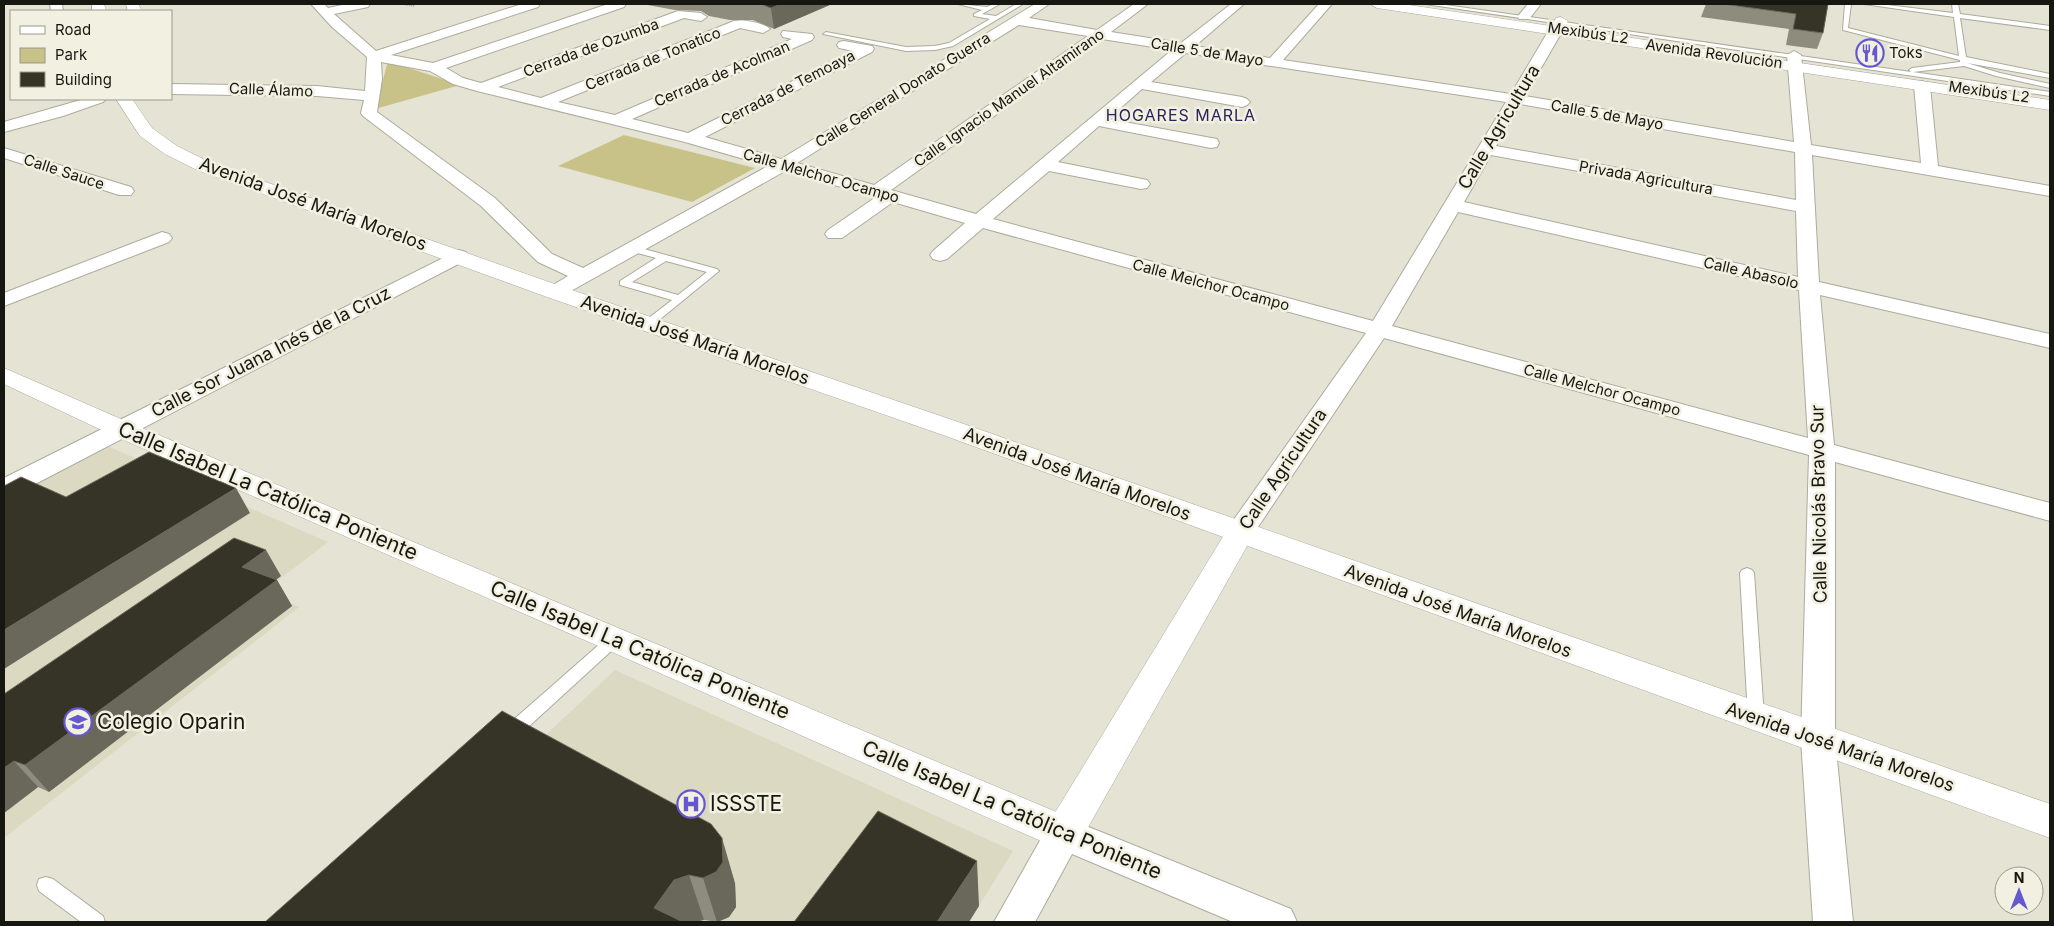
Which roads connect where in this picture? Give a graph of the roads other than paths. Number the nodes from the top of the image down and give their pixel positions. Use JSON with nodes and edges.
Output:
{"nodes":[{"id":1,"x":364,"y":4,"type":"edge"},
{"id":2,"x":534,"y":4,"type":"edge"},
{"id":3,"x":620,"y":4,"type":"edge"},
{"id":4,"x":961,"y":4,"type":"edge"},
{"id":5,"x":997,"y":4,"type":"edge"},
{"id":6,"x":1042,"y":4,"type":"edge"},
{"id":7,"x":1142,"y":4,"type":"edge"},
{"id":8,"x":1238,"y":4,"type":"edge"},
{"id":9,"x":1326,"y":4,"type":"edge"},
{"id":10,"x":1377,"y":4,"type":"edge"},
{"id":11,"x":1393,"y":4,"type":"edge"},
{"id":12,"x":1428,"y":4,"type":"edge"},
{"id":13,"x":1440,"y":4,"type":"edge"},
{"id":14,"x":1848,"y":4,"type":"edge"},
{"id":15,"x":1867,"y":4,"type":"edge"},
{"id":16,"x":1955,"y":4,"type":"edge"},
{"id":17,"x":1528,"y":7,"type":"edge"},
{"id":18,"x":321,"y":8,"type":"edge"},
{"id":19,"x":988,"y":9,"type":"junction"},
{"id":20,"x":1018,"y":12,"type":"edge"},
{"id":21,"x":1957,"y":15,"type":"junction"},
{"id":22,"x":701,"y":17,"type":"dead end"},
{"id":23,"x":995,"y":18,"type":"junction"},
{"id":24,"x":1559,"y":26,"type":"junction"},
{"id":25,"x":2050,"y":28,"type":"edge"},
{"id":26,"x":763,"y":29,"type":"edge"},
{"id":27,"x":788,"y":34,"type":"dead end"},
{"id":28,"x":826,"y":34,"type":"dead end"},
{"id":29,"x":1101,"y":34,"type":"junction"},
{"id":30,"x":844,"y":45,"type":"dead end"},
{"id":31,"x":1183,"y":48,"type":"junction"},
{"id":32,"x":374,"y":56,"type":"junction"},
{"id":33,"x":1795,"y":61,"type":"junction"},
{"id":34,"x":1964,"y":61,"type":"junction"},
{"id":35,"x":1273,"y":63,"type":"junction"},
{"id":36,"x":434,"y":67,"type":"junction"},
{"id":37,"x":1902,"y":71,"type":"junction"},
{"id":38,"x":2050,"y":76,"type":"edge"},
{"id":39,"x":1139,"y":84,"type":"junction"},
{"id":40,"x":1922,"y":86,"type":"junction"},
{"id":41,"x":2050,"y":86,"type":"edge"},
{"id":42,"x":482,"y":88,"type":"junction"},
{"id":43,"x":172,"y":89,"type":"edge"},
{"id":44,"x":2050,"y":94,"type":"edge"},
{"id":45,"x":371,"y":96,"type":"junction"},
{"id":46,"x":1516,"y":99,"type":"junction"},
{"id":47,"x":95,"y":100,"type":"edge"},
{"id":48,"x":125,"y":100,"type":"edge"},
{"id":49,"x":544,"y":102,"type":"junction"},
{"id":50,"x":1242,"y":102,"type":"dead end"},
{"id":51,"x":2050,"y":103,"type":"edge"},
{"id":52,"x":619,"y":119,"type":"junction"},
{"id":53,"x":1096,"y":121,"type":"junction"},
{"id":54,"x":4,"y":127,"type":"edge"},
{"id":55,"x":690,"y":138,"type":"junction"},
{"id":56,"x":1210,"y":143,"type":"dead end"},
{"id":57,"x":1803,"y":148,"type":"junction"},
{"id":58,"x":1487,"y":149,"type":"junction"},
{"id":59,"x":4,"y":152,"type":"edge"},
{"id":60,"x":1047,"y":165,"type":"junction"},
{"id":61,"x":788,"y":168,"type":"junction"},
{"id":62,"x":1930,"y":170,"type":"junction"},
{"id":63,"x":1141,"y":184,"type":"dead end"},
{"id":64,"x":125,"y":191,"type":"dead end"},
{"id":65,"x":2050,"y":191,"type":"edge"},
{"id":66,"x":883,"y":194,"type":"junction"},
{"id":67,"x":1452,"y":205,"type":"junction"},
{"id":68,"x":736,"y":206,"type":"dead end"},
{"id":69,"x":1806,"y":207,"type":"junction"},
{"id":70,"x":978,"y":221,"type":"junction"},
{"id":71,"x":835,"y":234,"type":"dead end"},
{"id":72,"x":162,"y":238,"type":"dead end"},
{"id":73,"x":633,"y":249,"type":"junction"},
{"id":74,"x":940,"y":255,"type":"dead end"},
{"id":75,"x":459,"y":256,"type":"junction"},
{"id":76,"x":665,"y":257,"type":"junction"},
{"id":77,"x":584,"y":276,"type":"junction"},
{"id":78,"x":1810,"y":286,"type":"junction"},
{"id":79,"x":555,"y":292,"type":"junction"},
{"id":80,"x":680,"y":299,"type":"junction"},
{"id":81,"x":4,"y":300,"type":"edge"},
{"id":82,"x":649,"y":323,"type":"junction"},
{"id":83,"x":1379,"y":330,"type":"junction"},
{"id":84,"x":2050,"y":341,"type":"edge"},
{"id":85,"x":4,"y":375,"type":"edge"},
{"id":86,"x":121,"y":429,"type":"junction"},
{"id":87,"x":1822,"y":450,"type":"junction"},
{"id":88,"x":4,"y":489,"type":"edge"},
{"id":89,"x":2050,"y":512,"type":"edge"},
{"id":90,"x":1240,"y":532,"type":"junction"},
{"id":91,"x":1747,"y":573,"type":"dead end"},
{"id":92,"x":615,"y":639,"type":"junction"},
{"id":93,"x":1756,"y":717,"type":"junction"},
{"id":94,"x":1818,"y":739,"type":"junction"},
{"id":95,"x":497,"y":744,"type":"edge"},
{"id":96,"x":2050,"y":821,"type":"edge"},
{"id":97,"x":1064,"y":833,"type":"junction"},
{"id":98,"x":46,"y":884,"type":"dead end"},
{"id":99,"x":96,"y":922,"type":"edge"},
{"id":100,"x":1014,"y":922,"type":"edge"},
{"id":101,"x":1278,"y":922,"type":"edge"},
{"id":102,"x":1833,"y":922,"type":"edge"}],
"edges":[{"from":1,"to":18,"type":"street"},
{"from":2,"to":32,"type":"street"},
{"from":3,"to":36,"type":"street"},
{"from":4,"to":19,"type":"lane"},
{"from":5,"to":19,"type":"lane"},
{"from":6,"to":20,"type":"street","name":"Calle General Donato Guerra"},
{"from":7,"to":29,"type":"street","name":"Calle Ignacio Manuel Altamirano"},
{"from":8,"to":31,"type":"street"},
{"from":9,"to":35,"type":"street"},
{"from":10,"to":24,"type":"main road","name":"Avenida Revolución"},
{"from":11,"to":24,"type":"lane","name":"Mexibús L2"},
{"from":12,"to":24,"type":"lane","name":"Mexibús L2"},
{"from":13,"to":17,"type":"main road","name":"Avenida Revolución"},
{"from":14,"to":34,"type":"lane"},
{"from":15,"to":21,"type":"lane"},
{"from":16,"to":21,"type":"lane"},
{"from":17,"to":24,"type":"main road","name":"Avenida Revolución"},
{"from":18,"to":32,"type":"street"},
{"from":19,"to":23,"type":"lane"},
{"from":20,"to":23,"type":"lane"},
{"from":20,"to":23,"type":"lane"},
{"from":20,"to":29,"type":"street","name":"Calle 5 de Mayo"},
{"from":20,"to":61,"type":"street","name":"Calle General Donato Guerra"},
{"from":21,"to":25,"type":"lane"},
{"from":21,"to":34,"type":"lane"},
{"from":22,"to":42,"type":"street","name":"Cerrada de Ozumba"},
{"from":23,"to":28,"type":"lane"},
{"from":24,"to":33,"type":"main road","name":"Avenida Revolución"},
{"from":24,"to":46,"type":"street","name":"Calle Agricultura"},
{"from":26,"to":49,"type":"street","name":"Cerrada de Tonatico"},
{"from":27,"to":52,"type":"street","name":"Cerrada de Acolman"},
{"from":29,"to":31,"type":"street","name":"Calle 5 de Mayo"},
{"from":29,"to":66,"type":"street","name":"Calle Ignacio Manuel Altamirano"},
{"from":30,"to":55,"type":"street","name":"Cerrada de Temoaya"},
{"from":31,"to":35,"type":"street","name":"Calle 5 de Mayo"},
{"from":31,"to":39,"type":"street"},
{"from":32,"to":36,"type":"street","name":"Calle Melchor Ocampo"},
{"from":32,"to":45,"type":"street"},
{"from":33,"to":37,"type":"main road","name":"Avenida Revolución"},
{"from":33,"to":40,"type":"main road","name":"Avenida Revolución"},
{"from":33,"to":44,"type":"lane","name":"Mexibús L2"},
{"from":33,"to":51,"type":"lane","name":"Mexibús L2"},
{"from":33,"to":57,"type":"street","name":"Calle Nicolás Bravo Sur"},
{"from":34,"to":37,"type":"lane"},
{"from":34,"to":38,"type":"lane"},
{"from":34,"to":41,"type":"lane"},
{"from":35,"to":46,"type":"street","name":"Calle 5 de Mayo"},
{"from":36,"to":42,"type":"street","name":"Calle Melchor Ocampo"},
{"from":37,"to":44,"type":"main road","name":"Avenida Revolución"},
{"from":39,"to":50,"type":"street"},
{"from":39,"to":53,"type":"street"},
{"from":40,"to":51,"type":"main road","name":"Avenida Revolución"},
{"from":40,"to":62,"type":"street"},
{"from":42,"to":49,"type":"street","name":"Calle Melchor Ocampo"},
{"from":43,"to":45,"type":"street","name":"Calle Álamo"},
{"from":45,"to":77,"type":"street"},
{"from":46,"to":57,"type":"street","name":"Calle 5 de Mayo"},
{"from":46,"to":58,"type":"street","name":"Calle Agricultura"},
{"from":47,"to":54,"type":"street"},
{"from":48,"to":75,"type":"main road","name":"Avenida José María Morelos"},
{"from":49,"to":52,"type":"street","name":"Calle Melchor Ocampo"},
{"from":52,"to":55,"type":"street","name":"Calle Melchor Ocampo"},
{"from":53,"to":56,"type":"street"},
{"from":53,"to":60,"type":"street"},
{"from":55,"to":61,"type":"street","name":"Calle Melchor Ocampo"},
{"from":57,"to":62,"type":"street","name":"Calle 5 de Mayo"},
{"from":57,"to":69,"type":"street","name":"Calle Nicolás Bravo Sur"},
{"from":58,"to":67,"type":"street","name":"Calle Agricultura"},
{"from":58,"to":69,"type":"street","name":"Privada Agricultura"},
{"from":59,"to":64,"type":"street","name":"Calle Sauce"},
{"from":60,"to":63,"type":"street"},
{"from":60,"to":70,"type":"street"},
{"from":61,"to":66,"type":"street","name":"Calle Melchor Ocampo"},
{"from":61,"to":68,"type":"street"},
{"from":61,"to":73,"type":"street","name":"Calle General Donato Guerra"},
{"from":62,"to":65,"type":"street","name":"Calle 5 de Mayo"},
{"from":66,"to":70,"type":"street","name":"Calle Melchor Ocampo"},
{"from":66,"to":71,"type":"street","name":"Calle Ignacio Manuel Altamirano"},
{"from":67,"to":78,"type":"street","name":"Calle Abasolo"},
{"from":67,"to":83,"type":"street","name":"Calle Agricultura"},
{"from":69,"to":78,"type":"street","name":"Calle Nicolás Bravo Sur"},
{"from":70,"to":74,"type":"street"},
{"from":70,"to":83,"type":"street","name":"Calle Melchor Ocampo"},
{"from":72,"to":81,"type":"street"},
{"from":73,"to":76,"type":"lane"},
{"from":73,"to":77,"type":"street","name":"Calle General Donato Guerra"},
{"from":75,"to":79,"type":"main road","name":"Avenida José María Morelos"},
{"from":75,"to":86,"type":"street","name":"Calle Sor Juana Inés de la Cruz"},
{"from":76,"to":80,"type":"lane"},
{"from":76,"to":80,"type":"lane"},
{"from":77,"to":79,"type":"street","name":"Calle General Donato Guerra"},
{"from":78,"to":84,"type":"street","name":"Calle Abasolo"},
{"from":78,"to":87,"type":"street","name":"Calle Nicolás Bravo Sur"},
{"from":79,"to":82,"type":"main road","name":"Avenida José María Morelos"},
{"from":80,"to":82,"type":"lane"},
{"from":82,"to":90,"type":"main road","name":"Avenida José María Morelos"},
{"from":83,"to":87,"type":"street","name":"Calle Melchor Ocampo"},
{"from":83,"to":90,"type":"street","name":"Calle Agricultura"},
{"from":85,"to":86,"type":"main road","name":"Calle Isabel La Católica Poniente"},
{"from":86,"to":88,"type":"street","name":"Calle Sor Juana Inés de la Cruz"},
{"from":86,"to":92,"type":"main road","name":"Calle Isabel La Católica Poniente"},
{"from":87,"to":89,"type":"street","name":"Calle Melchor Ocampo"},
{"from":87,"to":94,"type":"street","name":"Calle Nicolás Bravo Sur"},
{"from":90,"to":93,"type":"main road","name":"Avenida José María Morelos"},
{"from":90,"to":97,"type":"main road","name":"Calle Agricultura"},
{"from":91,"to":93,"type":"lane"},
{"from":92,"to":95,"type":"lane"},
{"from":92,"to":97,"type":"main road","name":"Calle Isabel La Católica Poniente"},
{"from":93,"to":94,"type":"main road","name":"Avenida José María Morelos"},
{"from":94,"to":96,"type":"main road","name":"Avenida José María Morelos"},
{"from":94,"to":102,"type":"street","name":"Calle Nicolás Bravo Sur"},
{"from":97,"to":100,"type":"street","name":"Calle Agricultura"},
{"from":97,"to":101,"type":"street","name":"Calle Isabel La Católica Poniente"},
{"from":98,"to":99,"type":"lane"}]}
